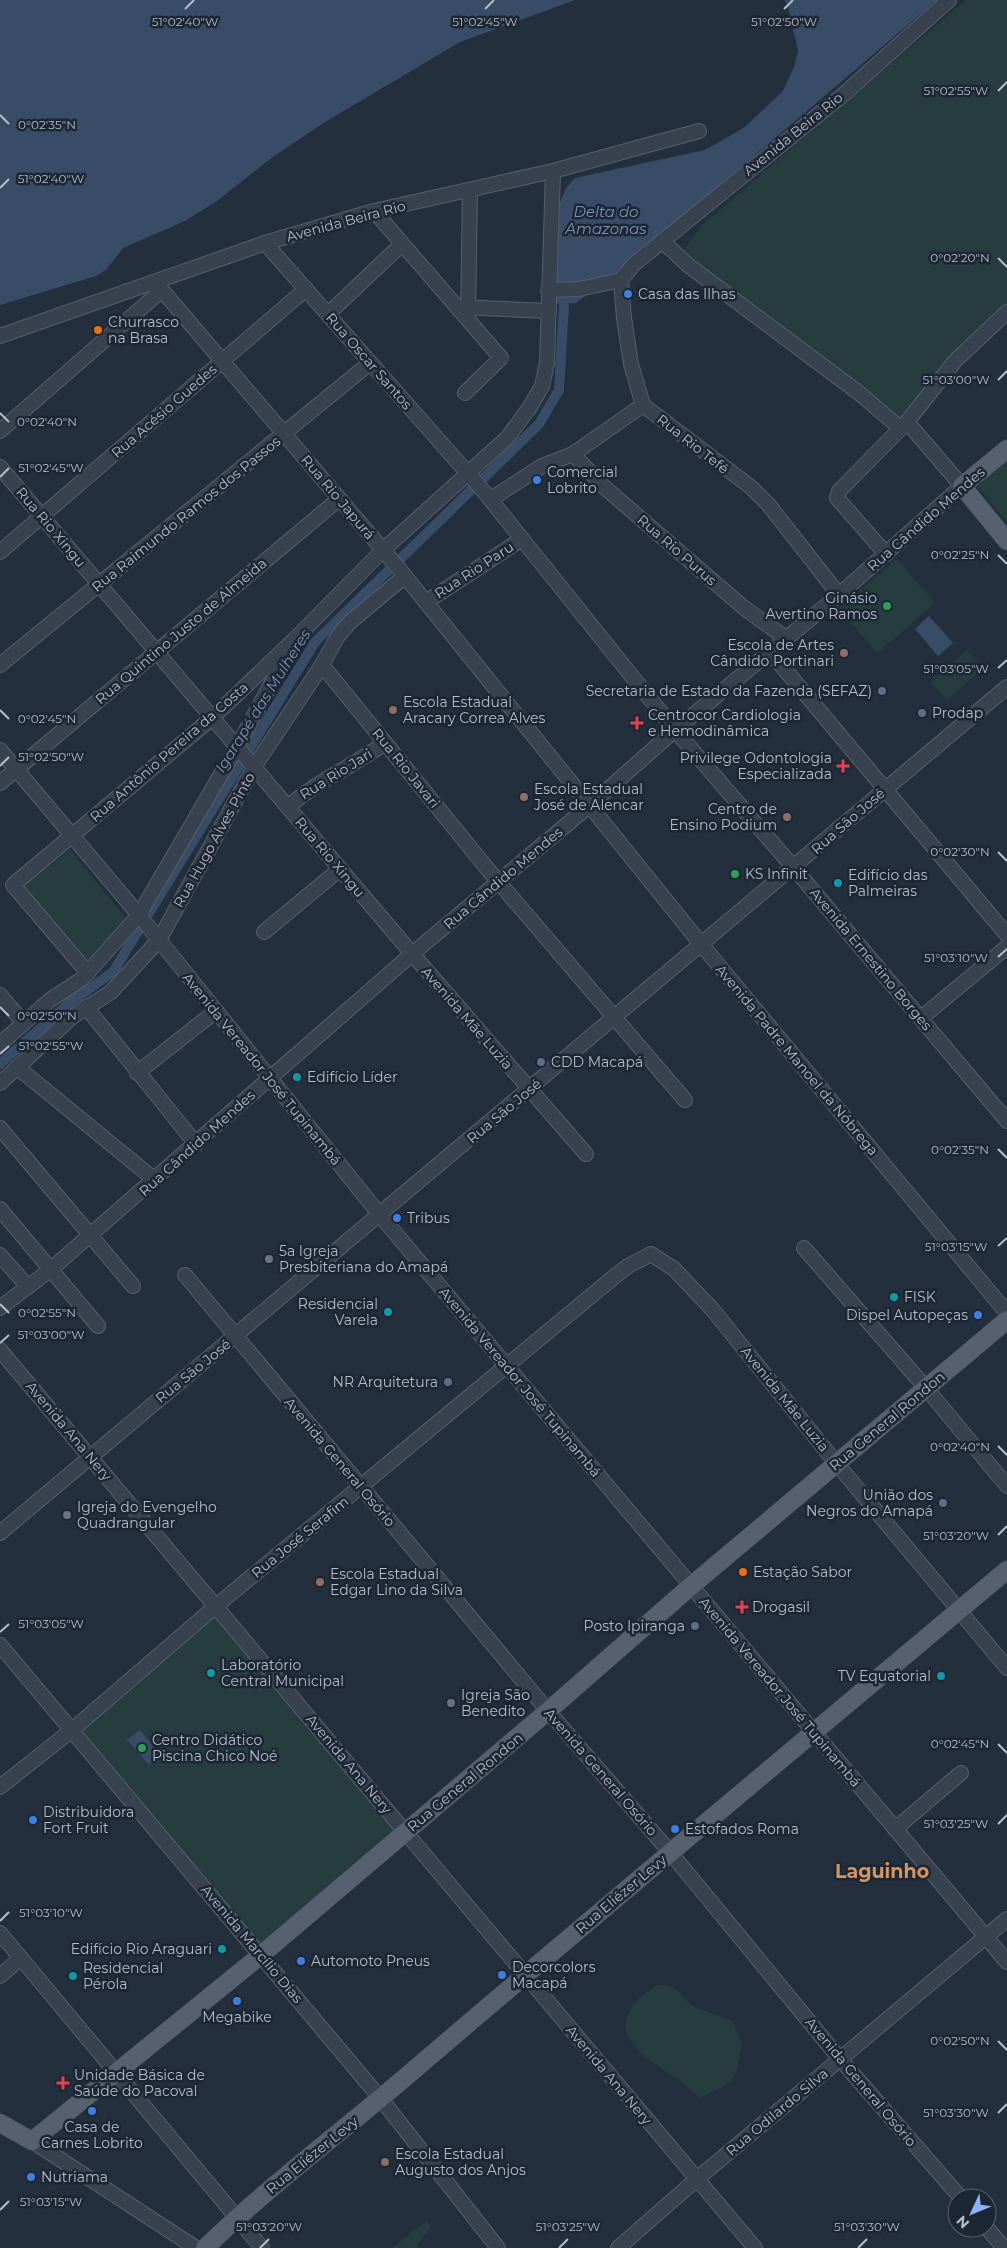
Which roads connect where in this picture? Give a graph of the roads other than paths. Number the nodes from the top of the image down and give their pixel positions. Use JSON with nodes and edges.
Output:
{"nodes":[{"id":1,"x":949,"y":0,"type":"edge"},
{"id":2,"x":699,"y":131,"type":"dead end"},
{"id":3,"x":553,"y":171,"type":"junction"},
{"id":4,"x":470,"y":190,"type":"junction"},
{"id":5,"x":374,"y":211,"type":"junction"},
{"id":6,"x":662,"y":242,"type":"junction"},
{"id":7,"x":265,"y":243,"type":"junction"},
{"id":8,"x":402,"y":244,"type":"junction"},
{"id":9,"x":621,"y":280,"type":"junction"},
{"id":10,"x":158,"y":286,"type":"junction"},
{"id":11,"x":306,"y":290,"type":"junction"},
{"id":12,"x":554,"y":290,"type":"junction"},
{"id":13,"x":549,"y":311,"type":"junction"},
{"id":14,"x":465,"y":312,"type":"junction"},
{"id":15,"x":1007,"y":312,"type":"edge"},
{"id":16,"x":328,"y":314,"type":"junction"},
{"id":17,"x":0,"y":336,"type":"edge"},
{"id":18,"x":222,"y":361,"type":"junction"},
{"id":19,"x":370,"y":363,"type":"junction"},
{"id":20,"x":465,"y":393,"type":"dead end"},
{"id":21,"x":643,"y":405,"type":"junction"},
{"id":22,"x":903,"y":426,"type":"junction"},
{"id":23,"x":0,"y":431,"type":"edge"},
{"id":24,"x":284,"y":434,"type":"junction"},
{"id":25,"x":1007,"y":449,"type":"edge"},
{"id":26,"x":573,"y":454,"type":"junction"},
{"id":27,"x":0,"y":467,"type":"edge"},
{"id":28,"x":470,"y":475,"type":"junction"},
{"id":29,"x":962,"y":486,"type":"junction"},
{"id":30,"x":488,"y":496,"type":"junction"},
{"id":31,"x":339,"y":499,"type":"junction"},
{"id":32,"x":42,"y":516,"type":"junction"},
{"id":33,"x":522,"y":539,"type":"junction"},
{"id":34,"x":1007,"y":541,"type":"edge"},
{"id":35,"x":384,"y":551,"type":"junction"},
{"id":36,"x":0,"y":552,"type":"edge"},
{"id":37,"x":886,"y":554,"type":"junction"},
{"id":38,"x":403,"y":573,"type":"junction"},
{"id":39,"x":100,"y":585,"type":"junction"},
{"id":40,"x":839,"y":595,"type":"junction"},
{"id":41,"x":426,"y":602,"type":"junction"},
{"id":42,"x":296,"y":639,"type":"junction"},
{"id":43,"x":787,"y":639,"type":"junction"},
{"id":44,"x":155,"y":651,"type":"junction"},
{"id":45,"x":771,"y":653,"type":"junction"},
{"id":46,"x":0,"y":665,"type":"edge"},
{"id":47,"x":322,"y":665,"type":"junction"},
{"id":48,"x":1007,"y":687,"type":"edge"},
{"id":49,"x":212,"y":718,"type":"junction"},
{"id":50,"x":675,"y":730,"type":"junction"},
{"id":51,"x":385,"y":743,"type":"junction"},
{"id":52,"x":0,"y":750,"type":"edge"},
{"id":53,"x":247,"y":758,"type":"junction"},
{"id":54,"x":16,"y":769,"type":"junction"},
{"id":55,"x":0,"y":783,"type":"edge"},
{"id":56,"x":885,"y":789,"type":"junction"},
{"id":57,"x":590,"y":805,"type":"junction"},
{"id":58,"x":288,"y":807,"type":"junction"},
{"id":59,"x":71,"y":836,"type":"junction"},
{"id":60,"x":794,"y":868,"type":"junction"},
{"id":61,"x":340,"y":869,"type":"junction"},
{"id":62,"x":494,"y":876,"type":"junction"},
{"id":63,"x":140,"y":917,"type":"junction"},
{"id":64,"x":264,"y":932,"type":"dead end"},
{"id":65,"x":1007,"y":935,"type":"edge"},
{"id":66,"x":157,"y":937,"type":"junction"},
{"id":67,"x":701,"y":944,"type":"junction"},
{"id":68,"x":1007,"y":948,"type":"edge"},
{"id":69,"x":410,"y":951,"type":"junction"},
{"id":70,"x":88,"y":973,"type":"junction"},
{"id":71,"x":0,"y":995,"type":"edge"},
{"id":72,"x":86,"y":1007,"type":"junction"},
{"id":73,"x":216,"y":1011,"type":"junction"},
{"id":74,"x":616,"y":1018,"type":"junction"},
{"id":75,"x":922,"y":1018,"type":"junction"},
{"id":76,"x":23,"y":1022,"type":"junction"},
{"id":77,"x":0,"y":1044,"type":"edge"},
{"id":78,"x":17,"y":1067,"type":"junction"},
{"id":79,"x":137,"y":1073,"type":"junction"},
{"id":80,"x":269,"y":1078,"type":"junction"},
{"id":81,"x":0,"y":1082,"type":"edge"},
{"id":82,"x":529,"y":1090,"type":"junction"},
{"id":83,"x":684,"y":1100,"type":"dead end"},
{"id":84,"x":1007,"y":1121,"type":"edge"},
{"id":85,"x":0,"y":1128,"type":"edge"},
{"id":86,"x":196,"y":1144,"type":"junction"},
{"id":87,"x":586,"y":1154,"type":"dead end"},
{"id":88,"x":155,"y":1180,"type":"junction"},
{"id":89,"x":0,"y":1209,"type":"edge"},
{"id":90,"x":380,"y":1215,"type":"junction"},
{"id":91,"x":90,"y":1236,"type":"junction"},
{"id":92,"x":804,"y":1248,"type":"dead end"},
{"id":93,"x":0,"y":1254,"type":"edge"},
{"id":94,"x":650,"y":1254,"type":"joint"},
{"id":95,"x":50,"y":1270,"type":"junction"},
{"id":96,"x":185,"y":1275,"type":"dead end"},
{"id":97,"x":133,"y":1286,"type":"dead end"},
{"id":98,"x":28,"y":1287,"type":"junction"},
{"id":99,"x":0,"y":1308,"type":"edge"},
{"id":100,"x":1007,"y":1312,"type":"edge"},
{"id":101,"x":1007,"y":1320,"type":"edge"},
{"id":102,"x":98,"y":1326,"type":"dead end"},
{"id":103,"x":236,"y":1336,"type":"junction"},
{"id":104,"x":0,"y":1350,"type":"edge"},
{"id":105,"x":507,"y":1367,"type":"junction"},
{"id":106,"x":926,"y":1388,"type":"junction"},
{"id":107,"x":90,"y":1456,"type":"junction"},
{"id":108,"x":837,"y":1464,"type":"junction"},
{"id":109,"x":1007,"y":1486,"type":"edge"},
{"id":110,"x":361,"y":1487,"type":"junction"},
{"id":111,"x":0,"y":1533,"type":"edge"},
{"id":112,"x":1007,"y":1570,"type":"edge"},
{"id":113,"x":691,"y":1586,"type":"junction"},
{"id":114,"x":216,"y":1606,"type":"junction"},
{"id":115,"x":959,"y":1610,"type":"junction"},
{"id":116,"x":0,"y":1645,"type":"edge"},
{"id":117,"x":1007,"y":1668,"type":"edge"},
{"id":118,"x":548,"y":1711,"type":"junction"},
{"id":119,"x":72,"y":1730,"type":"junction"},
{"id":120,"x":814,"y":1733,"type":"junction"},
{"id":121,"x":961,"y":1773,"type":"dead end"},
{"id":122,"x":0,"y":1787,"type":"edge"},
{"id":123,"x":895,"y":1829,"type":"junction"},
{"id":124,"x":406,"y":1832,"type":"junction"},
{"id":125,"x":670,"y":1852,"type":"junction"},
{"id":126,"x":1007,"y":1919,"type":"edge"},
{"id":127,"x":0,"y":1932,"type":"edge"},
{"id":128,"x":986,"y":1937,"type":"junction"},
{"id":129,"x":261,"y":1956,"type":"junction"},
{"id":130,"x":21,"y":1958,"type":"junction"},
{"id":131,"x":1007,"y":1962,"type":"edge"},
{"id":132,"x":525,"y":1975,"type":"junction"},
{"id":133,"x":0,"y":1976,"type":"edge"},
{"id":134,"x":840,"y":2059,"type":"junction"},
{"id":135,"x":117,"y":2074,"type":"junction"},
{"id":136,"x":381,"y":2100,"type":"junction"},
{"id":137,"x":0,"y":2123,"type":"edge"},
{"id":138,"x":32,"y":2141,"type":"junction"},
{"id":139,"x":697,"y":2179,"type":"junction"},
{"id":140,"x":952,"y":2188,"type":"edge"},
{"id":141,"x":236,"y":2218,"type":"junction"},
{"id":142,"x":996,"y":2238,"type":"edge"},
{"id":143,"x":196,"y":2248,"type":"edge"},
{"id":144,"x":205,"y":2248,"type":"edge"},
{"id":145,"x":262,"y":2248,"type":"edge"},
{"id":146,"x":498,"y":2248,"type":"edge"},
{"id":147,"x":618,"y":2248,"type":"edge"},
{"id":148,"x":755,"y":2248,"type":"edge"},
{"id":149,"x":1004,"y":2248,"type":"edge"}],
"edges":[{"from":1,"to":6,"type":"street","name":"Avenida Beira Rio"},
{"from":2,"to":3,"type":"street","name":"Avenida Beira Rio"},
{"from":3,"to":4,"type":"street","name":"Avenida Beira Rio"},
{"from":3,"to":12,"type":"street","name":"Rua Antônio Pereira da Costa"},
{"from":4,"to":5,"type":"street","name":"Avenida Beira Rio"},
{"from":4,"to":14,"type":"street"},
{"from":5,"to":7,"type":"street","name":"Avenida Beira Rio"},
{"from":5,"to":8,"type":"street"},
{"from":6,"to":9,"type":"street","name":"Avenida Beira Rio"},
{"from":6,"to":22,"type":"street"},
{"from":7,"to":10,"type":"street","name":"Avenida Beira Rio"},
{"from":7,"to":11,"type":"street","name":"Rua Oscar Santos"},
{"from":8,"to":14,"type":"street"},
{"from":8,"to":16,"type":"street"},
{"from":9,"to":12,"type":"street"},
{"from":9,"to":21,"type":"street","name":"Rua Rio Tefé"},
{"from":10,"to":17,"type":"street","name":"Avenida Beira Rio"},
{"from":10,"to":18,"type":"street","name":"Rua Rio Japurá"},
{"from":10,"to":23,"type":"street"},
{"from":11,"to":16,"type":"street","name":"Rua Oscar Santos"},
{"from":11,"to":18,"type":"street","name":"Rua Acésio Guedes"},
{"from":12,"to":13,"type":"street","name":"Rua Antônio Pereira da Costa"},
{"from":13,"to":14,"type":"street"},
{"from":13,"to":28,"type":"street","name":"Rua Antônio Pereira da Costa"},
{"from":14,"to":20,"type":"street"},
{"from":15,"to":22,"type":"street"},
{"from":16,"to":19,"type":"street","name":"Rua Oscar Santos"},
{"from":18,"to":24,"type":"street","name":"Rua Rio Japurá"},
{"from":18,"to":32,"type":"street","name":"Rua Acésio Guedes"},
{"from":19,"to":24,"type":"street","name":"Rua Raimundo Ramos dos Passos"},
{"from":19,"to":28,"type":"street","name":"Rua Oscar Santos"},
{"from":21,"to":26,"type":"street"},
{"from":21,"to":40,"type":"street","name":"Rua Rio Tefé"},
{"from":22,"to":29,"type":"street"},
{"from":22,"to":37,"type":"street"},
{"from":24,"to":31,"type":"street","name":"Rua Rio Japurá"},
{"from":24,"to":39,"type":"street","name":"Rua Raimundo Ramos dos Passos"},
{"from":25,"to":29,"type":"main road","name":"Rua Cândido Mendes"},
{"from":26,"to":30,"type":"street"},
{"from":26,"to":43,"type":"street","name":"Rua Rio Purus"},
{"from":27,"to":32,"type":"street","name":"Rua Rio Xingu"},
{"from":28,"to":30,"type":"street","name":"Rua Oscar Santos"},
{"from":28,"to":35,"type":"street","name":"Rua Antônio Pereira da Costa"},
{"from":29,"to":34,"type":"main road"},
{"from":29,"to":37,"type":"street","name":"Rua Cândido Mendes"},
{"from":30,"to":33,"type":"street"},
{"from":31,"to":35,"type":"street","name":"Rua Rio Japurá"},
{"from":31,"to":44,"type":"street","name":"Rua Quintino Justo de Almeida"},
{"from":32,"to":36,"type":"street","name":"Rua Acésio Guedes"},
{"from":32,"to":39,"type":"street","name":"Rua Rio Xingu"},
{"from":33,"to":41,"type":"street","name":"Rua Rio Paru"},
{"from":33,"to":50,"type":"street"},
{"from":35,"to":38,"type":"street","name":"Rua Rio Japurá"},
{"from":35,"to":42,"type":"street","name":"Rua Antônio Pereira da Costa"},
{"from":37,"to":40,"type":"street","name":"Rua Cândido Mendes"},
{"from":38,"to":41,"type":"street"},
{"from":38,"to":47,"type":"street","name":"Rua Hugo Alves Pinto"},
{"from":39,"to":44,"type":"street","name":"Rua Rio Xingu"},
{"from":39,"to":46,"type":"street","name":"Rua Raimundo Ramos dos Passos"},
{"from":40,"to":43,"type":"street","name":"Rua Cândido Mendes"},
{"from":41,"to":57,"type":"street"},
{"from":42,"to":49,"type":"street","name":"Rua Antônio Pereira da Costa"},
{"from":42,"to":53,"type":"street","name":"Rua Hugo Alves Pinto"},
{"from":43,"to":45,"type":"street","name":"Rua Cândido Mendes"},
{"from":44,"to":49,"type":"street","name":"Rua Rio Xingu"},
{"from":44,"to":54,"type":"street","name":"Rua Quintino Justo de Almeida"},
{"from":45,"to":50,"type":"street","name":"Rua Cândido Mendes"},
{"from":45,"to":56,"type":"street"},
{"from":47,"to":51,"type":"street","name":"Rua Rio Javari"},
{"from":47,"to":53,"type":"street","name":"Rua Hugo Alves Pinto"},
{"from":48,"to":56,"type":"street","name":"Rua São José"},
{"from":49,"to":53,"type":"street","name":"Rua Rio Xingu"},
{"from":49,"to":59,"type":"street","name":"Rua Antônio Pereira da Costa"},
{"from":50,"to":57,"type":"street","name":"Rua Cândido Mendes"},
{"from":50,"to":60,"type":"street","name":"Avenida Ernestino Borges"},
{"from":51,"to":58,"type":"street","name":"Rua Rio Jari"},
{"from":51,"to":62,"type":"street","name":"Rua Rio Javari"},
{"from":52,"to":54,"type":"street","name":"Avenida Vereador José Tupinambá"},
{"from":53,"to":58,"type":"street","name":"Rua Rio Xingu"},
{"from":53,"to":63,"type":"street","name":"Rua Hugo Alves Pinto"},
{"from":53,"to":66,"type":"street","name":"Rua Hugo Alves Pinto"},
{"from":54,"to":55,"type":"street","name":"Rua Quintino Justo de Almeida"},
{"from":54,"to":59,"type":"street","name":"Avenida Vereador José Tupinambá"},
{"from":56,"to":60,"type":"street","name":"Rua São José"},
{"from":56,"to":65,"type":"street"},
{"from":57,"to":62,"type":"street","name":"Rua Cândido Mendes"},
{"from":57,"to":67,"type":"street","name":"Avenida Padre Manoel da Nóbrega"},
{"from":58,"to":61,"type":"street","name":"Rua Rio Xingu"},
{"from":59,"to":63,"type":"street","name":"Avenida Vereador José Tupinambá"},
{"from":59,"to":70,"type":"street","name":"Rua Antônio Pereira da Costa"},
{"from":60,"to":67,"type":"street","name":"Rua São José"},
{"from":60,"to":75,"type":"street","name":"Avenida Ernestino Borges"},
{"from":61,"to":64,"type":"street"},
{"from":61,"to":69,"type":"street","name":"Rua Rio Xingu"},
{"from":62,"to":69,"type":"street","name":"Rua Cândido Mendes"},
{"from":62,"to":74,"type":"street","name":"Rua Rio Javari"},
{"from":63,"to":66,"type":"street","name":"Avenida Vereador José Tupinambá"},
{"from":63,"to":70,"type":"street","name":"Rua Hugo Alves Pinto"},
{"from":66,"to":72,"type":"street","name":"Rua Hugo Alves Pinto"},
{"from":66,"to":73,"type":"street","name":"Avenida Vereador José Tupinambá"},
{"from":67,"to":74,"type":"street","name":"Rua São José"},
{"from":67,"to":100,"type":"street","name":"Avenida Padre Manoel da Nóbrega"},
{"from":68,"to":75,"type":"street"},
{"from":69,"to":80,"type":"street","name":"Rua Cândido Mendes"},
{"from":69,"to":82,"type":"street","name":"Avenida Mãe Luzia"},
{"from":70,"to":76,"type":"street","name":"Rua Hugo Alves Pinto"},
{"from":71,"to":76,"type":"street"},
{"from":72,"to":78,"type":"street","name":"Rua Hugo Alves Pinto"},
{"from":72,"to":79,"type":"street"},
{"from":73,"to":79,"type":"street"},
{"from":73,"to":80,"type":"street","name":"Avenida Vereador José Tupinambá"},
{"from":74,"to":82,"type":"street","name":"Rua São José"},
{"from":74,"to":83,"type":"street","name":"Rua Rio Javari"},
{"from":75,"to":84,"type":"street","name":"Avenida Ernestino Borges"},
{"from":76,"to":77,"type":"street","name":"Rua Hugo Alves Pinto"},
{"from":78,"to":81,"type":"street","name":"Rua Hugo Alves Pinto"},
{"from":78,"to":88,"type":"street"},
{"from":79,"to":86,"type":"street"},
{"from":80,"to":86,"type":"street","name":"Rua Cândido Mendes"},
{"from":80,"to":90,"type":"street","name":"Avenida Vereador José Tupinambá"},
{"from":82,"to":87,"type":"street","name":"Avenida Mãe Luzia"},
{"from":82,"to":90,"type":"street","name":"Rua São José"},
{"from":85,"to":91,"type":"street"},
{"from":86,"to":88,"type":"street","name":"Rua Cândido Mendes"},
{"from":88,"to":91,"type":"street","name":"Rua Cândido Mendes"},
{"from":89,"to":95,"type":"street"},
{"from":90,"to":103,"type":"street","name":"Rua São José"},
{"from":90,"to":105,"type":"street","name":"Avenida Vereador José Tupinambá"},
{"from":91,"to":95,"type":"street","name":"Rua Cândido Mendes"},
{"from":91,"to":97,"type":"street"},
{"from":92,"to":106,"type":"street"},
{"from":93,"to":98,"type":"street"},
{"from":94,"to":105,"type":"street","name":"Rua José Serafim"},
{"from":94,"to":108,"type":"street","name":"Avenida Mãe Luzia"},
{"from":95,"to":98,"type":"street","name":"Rua Cândido Mendes"},
{"from":95,"to":102,"type":"street"},
{"from":96,"to":103,"type":"street","name":"Avenida General Osório"},
{"from":98,"to":99,"type":"street","name":"Rua Cândido Mendes"},
{"from":101,"to":106,"type":"main road","name":"Rua General Rondon"},
{"from":103,"to":107,"type":"street","name":"Rua São José"},
{"from":103,"to":110,"type":"street","name":"Avenida General Osório"},
{"from":104,"to":107,"type":"street","name":"Avenida Ana Nery"},
{"from":105,"to":110,"type":"street","name":"Rua José Serafim"},
{"from":105,"to":113,"type":"street","name":"Avenida Vereador José Tupinambá"},
{"from":106,"to":108,"type":"main road","name":"Rua General Rondon"},
{"from":106,"to":109,"type":"street"},
{"from":107,"to":111,"type":"street","name":"Rua São José"},
{"from":107,"to":114,"type":"street","name":"Avenida Ana Nery"},
{"from":108,"to":113,"type":"main road","name":"Rua General Rondon"},
{"from":108,"to":115,"type":"street","name":"Avenida Mãe Luzia"},
{"from":110,"to":114,"type":"street","name":"Rua José Serafim"},
{"from":110,"to":118,"type":"street","name":"Avenida General Osório"},
{"from":112,"to":115,"type":"main road","name":"Rua Eliézer Levy"},
{"from":113,"to":118,"type":"main road","name":"Rua General Rondon"},
{"from":113,"to":120,"type":"street","name":"Avenida Vereador José Tupinambá"},
{"from":114,"to":119,"type":"street","name":"Rua José Serafim"},
{"from":114,"to":124,"type":"street","name":"Avenida Ana Nery"},
{"from":115,"to":117,"type":"street","name":"Avenida Mãe Luzia"},
{"from":115,"to":120,"type":"main road","name":"Rua Eliézer Levy"},
{"from":116,"to":119,"type":"street","name":"Avenida Marcílio Dias"},
{"from":118,"to":124,"type":"main road","name":"Rua General Rondon"},
{"from":118,"to":125,"type":"street","name":"Avenida General Osório"},
{"from":119,"to":122,"type":"street","name":"Rua José Serafim"},
{"from":119,"to":129,"type":"street","name":"Avenida Marcílio Dias"},
{"from":120,"to":123,"type":"street","name":"Avenida Vereador José Tupinambá"},
{"from":120,"to":125,"type":"main road","name":"Rua Eliézer Levy"},
{"from":121,"to":123,"type":"street"},
{"from":123,"to":128,"type":"street","name":"Avenida Vereador José Tupinambá"},
{"from":124,"to":129,"type":"main road","name":"Rua General Rondon"},
{"from":124,"to":132,"type":"street","name":"Avenida Ana Nery"},
{"from":125,"to":132,"type":"main road","name":"Rua Eliézer Levy"},
{"from":125,"to":134,"type":"street","name":"Avenida General Osório"},
{"from":126,"to":128,"type":"street","name":"Rua Odilardo Silva"},
{"from":127,"to":130,"type":"street"},
{"from":128,"to":131,"type":"street","name":"Avenida Vereador José Tupinambá"},
{"from":128,"to":134,"type":"street","name":"Rua Odilardo Silva"},
{"from":129,"to":135,"type":"main road","name":"Rua General Rondon"},
{"from":129,"to":136,"type":"street","name":"Avenida Marcílio Dias"},
{"from":130,"to":133,"type":"street"},
{"from":130,"to":135,"type":"street"},
{"from":132,"to":136,"type":"main road","name":"Rua Eliézer Levy"},
{"from":132,"to":139,"type":"street","name":"Avenida Ana Nery"},
{"from":134,"to":139,"type":"street","name":"Rua Odilardo Silva"},
{"from":134,"to":140,"type":"street","name":"Avenida General Osório"},
{"from":135,"to":138,"type":"main road","name":"Rua General Rondon"},
{"from":135,"to":141,"type":"street"},
{"from":136,"to":141,"type":"main road","name":"Rua Eliézer Levy"},
{"from":136,"to":146,"type":"street","name":"Avenida Marcílio Dias"},
{"from":137,"to":138,"type":"main road"},
{"from":138,"to":143,"type":"street"},
{"from":139,"to":147,"type":"street","name":"Rua Odilardo Silva"},
{"from":139,"to":148,"type":"street","name":"Avenida Ana Nery"},
{"from":141,"to":144,"type":"main road","name":"Rua Eliézer Levy"},
{"from":141,"to":145,"type":"street"},
{"from":142,"to":149,"type":"street"}]}
